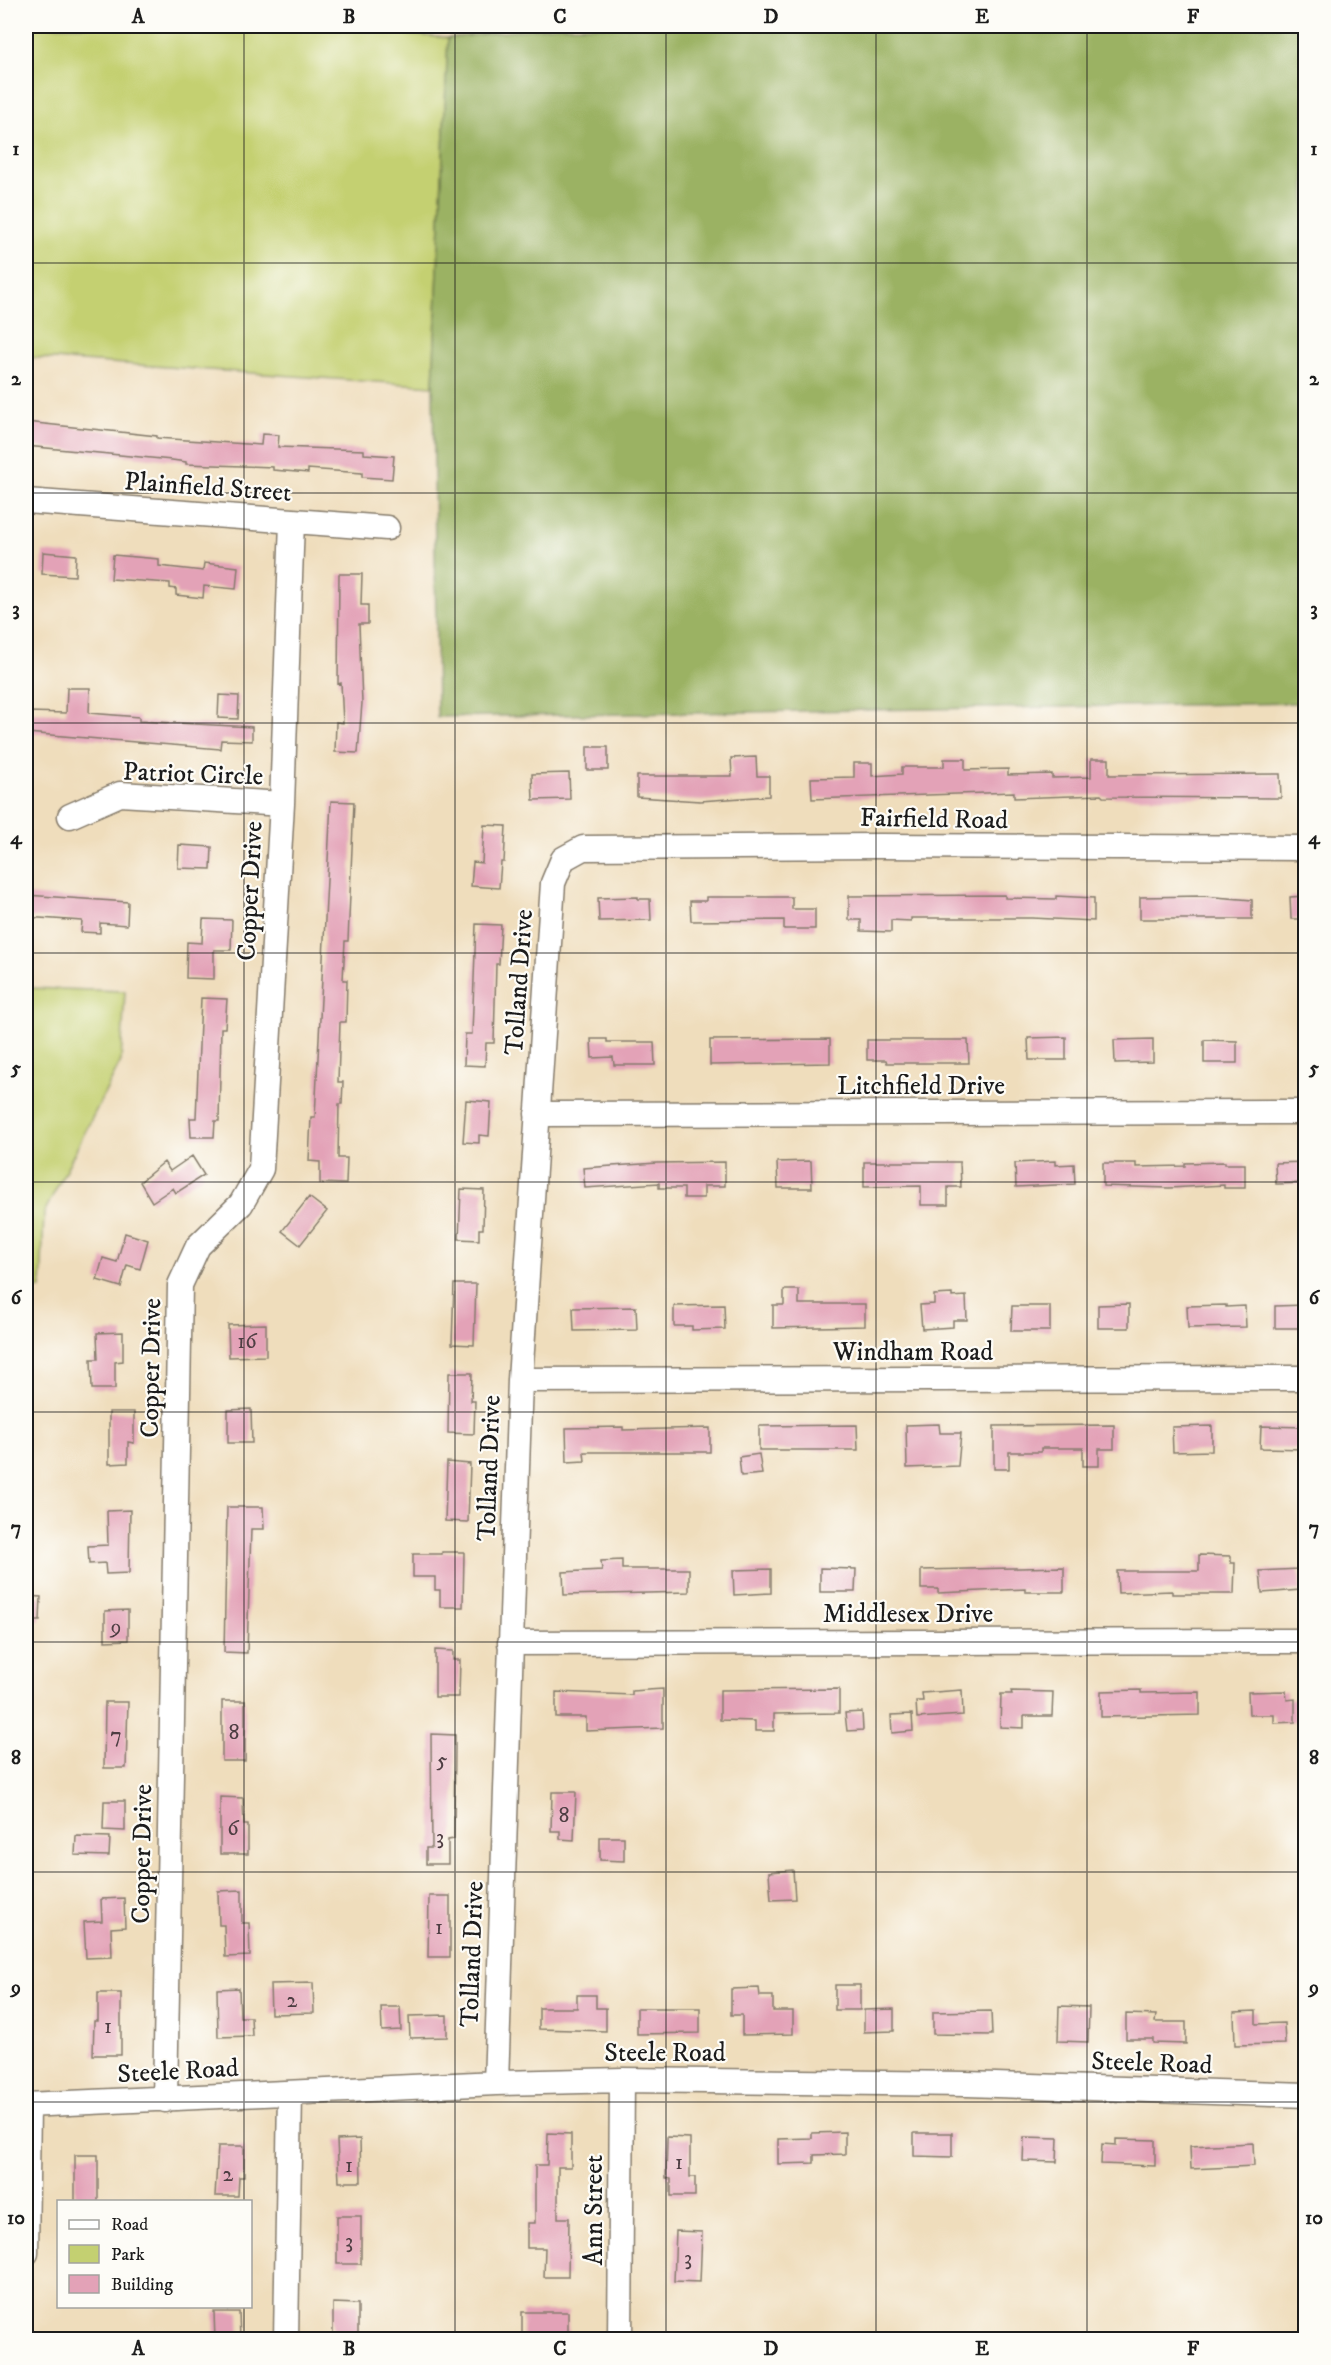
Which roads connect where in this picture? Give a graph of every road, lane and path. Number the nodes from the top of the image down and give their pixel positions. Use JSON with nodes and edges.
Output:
{"nodes":[{"id":1,"x":26,"y":501,"type":"edge"},
{"id":2,"x":292,"y":521,"type":"junction"},
{"id":3,"x":387,"y":528,"type":"dead end"},
{"id":4,"x":282,"y":804,"type":"junction"},
{"id":5,"x":70,"y":816,"type":"dead end"},
{"id":6,"x":1305,"y":848,"type":"edge"},
{"id":7,"x":563,"y":859,"type":"joint"},
{"id":8,"x":1305,"y":1112,"type":"edge"},
{"id":9,"x":537,"y":1114,"type":"junction"},
{"id":10,"x":1305,"y":1378,"type":"edge"},
{"id":11,"x":520,"y":1380,"type":"junction"},
{"id":12,"x":1305,"y":1641,"type":"edge"},
{"id":13,"x":510,"y":1643,"type":"junction"},
{"id":14,"x":622,"y":2080,"type":"junction"},
{"id":15,"x":496,"y":2083,"type":"junction"},
{"id":16,"x":290,"y":2093,"type":"junction"},
{"id":17,"x":1305,"y":2095,"type":"edge"},
{"id":18,"x":165,"y":2100,"type":"junction"},
{"id":19,"x":27,"y":2104,"type":"edge"},
{"id":20,"x":26,"y":2253,"type":"edge"},
{"id":21,"x":286,"y":2340,"type":"edge"},
{"id":22,"x":620,"y":2340,"type":"edge"}],
"edges":[{"from":1,"to":2,"type":"street","name":"Plainfield Street"},
{"from":2,"to":3,"type":"street","name":"Plainfield Street"},
{"from":2,"to":4,"type":"street","name":"Copper Drive"},
{"from":4,"to":5,"type":"street","name":"Patriot Circle"},
{"from":4,"to":18,"type":"street","name":"Copper Drive"},
{"from":6,"to":7,"type":"street","name":"Fairfield Road"},
{"from":7,"to":9,"type":"street","name":"Tolland Drive"},
{"from":8,"to":9,"type":"street","name":"Litchfield Drive"},
{"from":9,"to":11,"type":"street","name":"Tolland Drive"},
{"from":10,"to":11,"type":"street","name":"Windham Road"},
{"from":11,"to":13,"type":"street","name":"Tolland Drive"},
{"from":12,"to":13,"type":"street","name":"Middlesex Drive"},
{"from":13,"to":15,"type":"street","name":"Tolland Drive"},
{"from":14,"to":15,"type":"street","name":"Steele Road"},
{"from":14,"to":17,"type":"street","name":"Steele Road"},
{"from":14,"to":22,"type":"street","name":"Ann Street"},
{"from":15,"to":16,"type":"street","name":"Steele Road"},
{"from":16,"to":18,"type":"street","name":"Steele Road"},
{"from":16,"to":21,"type":"street"},
{"from":18,"to":19,"type":"street","name":"Steele Road"},
{"from":19,"to":20,"type":"street"}]}
